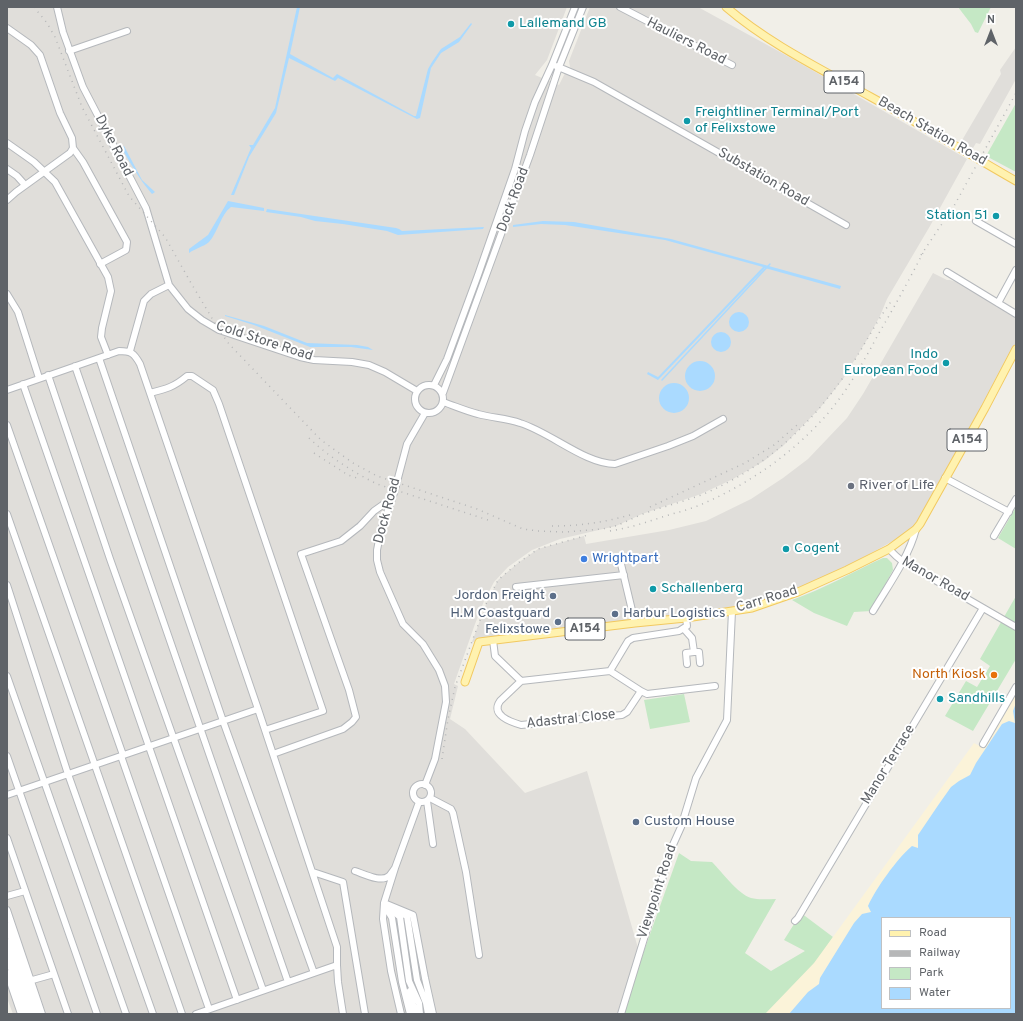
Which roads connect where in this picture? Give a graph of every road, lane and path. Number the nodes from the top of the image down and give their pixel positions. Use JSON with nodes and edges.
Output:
{"nodes":[{"id":1,"x":57,"y":7,"type":"edge"},
{"id":2,"x":575,"y":7,"type":"edge"},
{"id":3,"x":583,"y":7,"type":"edge"},
{"id":4,"x":620,"y":7,"type":"edge"},
{"id":5,"x":726,"y":7,"type":"edge"},
{"id":6,"x":7,"y":28,"type":"edge"},
{"id":7,"x":127,"y":31,"type":"dead end"},
{"id":8,"x":69,"y":51,"type":"junction"},
{"id":9,"x":552,"y":65,"type":"junction"},
{"id":10,"x":732,"y":65,"type":"dead end"},
{"id":11,"x":559,"y":67,"type":"junction"},
{"id":12,"x":7,"y":143,"type":"edge"},
{"id":13,"x":74,"y":148,"type":"junction"},
{"id":14,"x":7,"y":169,"type":"edge"},
{"id":15,"x":45,"y":171,"type":"junction"},
{"id":16,"x":1016,"y":181,"type":"edge"},
{"id":17,"x":25,"y":185,"type":"junction"},
{"id":18,"x":7,"y":200,"type":"edge"},
{"id":19,"x":976,"y":221,"type":"dead end"},
{"id":20,"x":846,"y":225,"type":"dead end"},
{"id":21,"x":1016,"y":244,"type":"edge"},
{"id":22,"x":100,"y":264,"type":"junction"},
{"id":23,"x":1016,"y":270,"type":"edge"},
{"id":24,"x":947,"y":272,"type":"dead end"},
{"id":25,"x":169,"y":285,"type":"junction"},
{"id":26,"x":7,"y":294,"type":"edge"},
{"id":27,"x":998,"y":303,"type":"junction"},
{"id":28,"x":1016,"y":314,"type":"edge"},
{"id":29,"x":1016,"y":349,"type":"edge"},
{"id":30,"x":130,"y":351,"type":"junction"},
{"id":31,"x":108,"y":355,"type":"junction"},
{"id":32,"x":99,"y":358,"type":"junction"},
{"id":33,"x":75,"y":366,"type":"junction"},
{"id":34,"x":48,"y":375,"type":"junction"},
{"id":35,"x":39,"y":378,"type":"junction"},
{"id":36,"x":22,"y":384,"type":"junction"},
{"id":37,"x":434,"y":385,"type":"junction"},
{"id":38,"x":7,"y":390,"type":"edge"},
{"id":39,"x":417,"y":391,"type":"junction"},
{"id":40,"x":150,"y":393,"type":"junction"},
{"id":41,"x":443,"y":394,"type":"junction"},
{"id":42,"x":443,"y":402,"type":"junction"},
{"id":43,"x":425,"y":412,"type":"junction"},
{"id":44,"x":722,"y":419,"type":"dead end"},
{"id":45,"x":7,"y":425,"type":"edge"},
{"id":46,"x":945,"y":478,"type":"junction"},
{"id":47,"x":391,"y":499,"type":"junction"},
{"id":48,"x":1016,"y":499,"type":"edge"},
{"id":49,"x":1009,"y":512,"type":"junction"},
{"id":50,"x":7,"y":514,"type":"edge"},
{"id":51,"x":916,"y":529,"type":"junction"},
{"id":52,"x":994,"y":536,"type":"dead end"},
{"id":53,"x":889,"y":549,"type":"junction"},
{"id":54,"x":620,"y":560,"type":"dead end"},
{"id":55,"x":902,"y":561,"type":"junction"},
{"id":56,"x":624,"y":575,"type":"junction"},
{"id":57,"x":7,"y":585,"type":"edge"},
{"id":58,"x":516,"y":587,"type":"dead end"},
{"id":59,"x":983,"y":608,"type":"junction"},
{"id":60,"x":732,"y":611,"type":"junction"},
{"id":61,"x":874,"y":611,"type":"dead end"},
{"id":62,"x":686,"y":618,"type":"junction"},
{"id":63,"x":635,"y":623,"type":"junction"},
{"id":64,"x":1016,"y":627,"type":"edge"},
{"id":65,"x":684,"y":629,"type":"junction"},
{"id":66,"x":492,"y":640,"type":"junction"},
{"id":67,"x":694,"y":652,"type":"junction"},
{"id":68,"x":700,"y":663,"type":"dead end"},
{"id":69,"x":687,"y":664,"type":"dead end"},
{"id":70,"x":610,"y":672,"type":"junction"},
{"id":71,"x":7,"y":676,"type":"edge"},
{"id":72,"x":521,"y":681,"type":"junction"},
{"id":73,"x":465,"y":682,"type":"dead end"},
{"id":74,"x":715,"y":686,"type":"dead end"},
{"id":75,"x":1016,"y":687,"type":"edge"},
{"id":76,"x":641,"y":691,"type":"junction"},
{"id":77,"x":258,"y":709,"type":"junction"},
{"id":78,"x":223,"y":721,"type":"junction"},
{"id":79,"x":200,"y":729,"type":"junction"},
{"id":80,"x":265,"y":730,"type":"junction"},
{"id":81,"x":174,"y":738,"type":"junction"},
{"id":82,"x":983,"y":744,"type":"dead end"},
{"id":83,"x":149,"y":746,"type":"junction"},
{"id":84,"x":273,"y":754,"type":"junction"},
{"id":85,"x":122,"y":755,"type":"junction"},
{"id":86,"x":7,"y":756,"type":"edge"},
{"id":87,"x":96,"y":764,"type":"junction"},
{"id":88,"x":68,"y":774,"type":"junction"},
{"id":89,"x":44,"y":782,"type":"junction"},
{"id":90,"x":426,"y":785,"type":"junction"},
{"id":91,"x":19,"y":791,"type":"junction"},
{"id":92,"x":7,"y":795,"type":"edge"},
{"id":93,"x":429,"y":800,"type":"junction"},
{"id":94,"x":419,"y":802,"type":"junction"},
{"id":95,"x":7,"y":838,"type":"edge"},
{"id":96,"x":433,"y":844,"type":"dead end"},
{"id":97,"x":395,"y":868,"type":"junction"},
{"id":98,"x":355,"y":871,"type":"dead end"},
{"id":99,"x":313,"y":872,"type":"junction"},
{"id":100,"x":25,"y":891,"type":"junction"},
{"id":101,"x":7,"y":896,"type":"edge"},
{"id":102,"x":384,"y":903,"type":"junction"},
{"id":103,"x":7,"y":910,"type":"edge"},
{"id":104,"x":795,"y":921,"type":"dead end"},
{"id":105,"x":7,"y":926,"type":"edge"},
{"id":106,"x":7,"y":942,"type":"edge"},
{"id":107,"x":479,"y":955,"type":"dead end"},
{"id":108,"x":7,"y":956,"type":"edge"},
{"id":109,"x":337,"y":965,"type":"junction"},
{"id":110,"x":7,"y":973,"type":"edge"},
{"id":111,"x":314,"y":973,"type":"junction"},
{"id":112,"x":54,"y":974,"type":"junction"},
{"id":113,"x":288,"y":982,"type":"junction"},
{"id":114,"x":22,"y":984,"type":"junction"},
{"id":115,"x":263,"y":990,"type":"junction"},
{"id":116,"x":237,"y":1000,"type":"junction"},
{"id":117,"x":209,"y":1009,"type":"junction"},
{"id":118,"x":21,"y":1014,"type":"edge"},
{"id":119,"x":26,"y":1014,"type":"edge"},
{"id":120,"x":32,"y":1014,"type":"edge"},
{"id":121,"x":37,"y":1014,"type":"edge"},
{"id":122,"x":42,"y":1014,"type":"edge"},
{"id":123,"x":68,"y":1014,"type":"edge"},
{"id":124,"x":97,"y":1014,"type":"edge"},
{"id":125,"x":126,"y":1014,"type":"edge"},
{"id":126,"x":153,"y":1014,"type":"edge"},
{"id":127,"x":182,"y":1014,"type":"edge"},
{"id":128,"x":196,"y":1014,"type":"edge"},
{"id":129,"x":343,"y":1014,"type":"edge"},
{"id":130,"x":365,"y":1014,"type":"edge"},
{"id":131,"x":401,"y":1014,"type":"edge"},
{"id":132,"x":410,"y":1014,"type":"edge"},
{"id":133,"x":415,"y":1014,"type":"edge"},
{"id":134,"x":420,"y":1014,"type":"edge"},
{"id":135,"x":428,"y":1014,"type":"edge"},
{"id":136,"x":433,"y":1014,"type":"edge"},
{"id":137,"x":621,"y":1014,"type":"edge"}],
"edges":[{"from":1,"to":8,"type":"street","name":"Dyke Road"},
{"from":2,"to":9,"type":"street","name":"Dock Road"},
{"from":3,"to":11,"type":"street","name":"Dock Road"},
{"from":4,"to":10,"type":"street","name":"Hauliers Road"},
{"from":5,"to":16,"type":"main road","name":"Beach Station Road","number":"A154"},
{"from":6,"to":13,"type":"street"},
{"from":7,"to":8,"type":"street"},
{"from":8,"to":25,"type":"street","name":"Dyke Road"},
{"from":9,"to":11,"type":"street","name":"Substation Road"},
{"from":9,"to":37,"type":"street","name":"Dock Road"},
{"from":11,"to":20,"type":"street","name":"Substation Road"},
{"from":11,"to":41,"type":"street","name":"Dock Road"},
{"from":12,"to":15,"type":"street"},
{"from":13,"to":15,"type":"street"},
{"from":13,"to":22,"type":"street"},
{"from":14,"to":17,"type":"street"},
{"from":15,"to":17,"type":"street"},
{"from":15,"to":22,"type":"street"},
{"from":17,"to":18,"type":"street"},
{"from":19,"to":21,"type":"street"},
{"from":22,"to":31,"type":"street"},
{"from":23,"to":27,"type":"street"},
{"from":24,"to":27,"type":"street"},
{"from":25,"to":30,"type":"street"},
{"from":25,"to":39,"type":"street","name":"Cold Store Road"},
{"from":26,"to":35,"type":"street"},
{"from":27,"to":28,"type":"street"},
{"from":29,"to":46,"type":"main road","number":"A154"},
{"from":30,"to":31,"type":"street"},
{"from":30,"to":40,"type":"street"},
{"from":31,"to":32,"type":"street"},
{"from":32,"to":33,"type":"street"},
{"from":32,"to":78,"type":"street"},
{"from":33,"to":34,"type":"street"},
{"from":33,"to":79,"type":"street"},
{"from":34,"to":35,"type":"street"},
{"from":34,"to":81,"type":"street"},
{"from":35,"to":36,"type":"street"},
{"from":36,"to":38,"type":"street"},
{"from":36,"to":83,"type":"street"},
{"from":37,"to":39,"type":"street"},
{"from":37,"to":41,"type":"street"},
{"from":39,"to":43,"type":"street"},
{"from":40,"to":77,"type":"street"},
{"from":40,"to":80,"type":"street"},
{"from":41,"to":42,"type":"street"},
{"from":42,"to":43,"type":"street"},
{"from":42,"to":44,"type":"street"},
{"from":43,"to":47,"type":"street","name":"Dock Road"},
{"from":45,"to":85,"type":"street"},
{"from":46,"to":49,"type":"street"},
{"from":46,"to":51,"type":"main road","number":"A154"},
{"from":47,"to":84,"type":"street"},
{"from":47,"to":90,"type":"street","name":"Dock Road"},
{"from":48,"to":49,"type":"street"},
{"from":49,"to":52,"type":"street"},
{"from":50,"to":87,"type":"street"},
{"from":51,"to":53,"type":"main road","name":"Carr Road","number":"A154"},
{"from":51,"to":55,"type":"street"},
{"from":53,"to":55,"type":"street","name":"Manor Road"},
{"from":53,"to":60,"type":"main road","name":"Carr Road","number":"A154"},
{"from":54,"to":56,"type":"street"},
{"from":55,"to":59,"type":"street","name":"Manor Road"},
{"from":55,"to":61,"type":"street"},
{"from":56,"to":58,"type":"street"},
{"from":56,"to":63,"type":"street"},
{"from":57,"to":88,"type":"street"},
{"from":59,"to":64,"type":"street","name":"Manor Road"},
{"from":59,"to":104,"type":"street","name":"Manor Terrace"},
{"from":60,"to":62,"type":"main road","name":"Carr Road","number":"A154"},
{"from":60,"to":137,"type":"street","name":"Viewpoint Road"},
{"from":62,"to":63,"type":"main road","name":"Carr Road","number":"A154"},
{"from":62,"to":65,"type":"street"},
{"from":63,"to":66,"type":"main road","name":"Carr Road","number":"A154"},
{"from":65,"to":67,"type":"street"},
{"from":65,"to":70,"type":"street"},
{"from":66,"to":72,"type":"street"},
{"from":66,"to":73,"type":"main road","name":"Carr Road","number":"A154"},
{"from":67,"to":68,"type":"street"},
{"from":67,"to":69,"type":"street"},
{"from":70,"to":72,"type":"street"},
{"from":70,"to":76,"type":"street"},
{"from":71,"to":89,"type":"street"},
{"from":72,"to":76,"type":"street","name":"Adastral Close"},
{"from":74,"to":76,"type":"street"},
{"from":75,"to":82,"type":"street"},
{"from":77,"to":78,"type":"street"},
{"from":77,"to":80,"type":"street"},
{"from":78,"to":79,"type":"street"},
{"from":78,"to":111,"type":"street"},
{"from":79,"to":81,"type":"street"},
{"from":79,"to":113,"type":"street"},
{"from":80,"to":84,"type":"street"},
{"from":81,"to":83,"type":"street"},
{"from":81,"to":115,"type":"street"},
{"from":83,"to":85,"type":"street"},
{"from":83,"to":116,"type":"street"},
{"from":84,"to":99,"type":"street"},
{"from":85,"to":87,"type":"street"},
{"from":85,"to":117,"type":"street"},
{"from":86,"to":91,"type":"street"},
{"from":87,"to":88,"type":"street"},
{"from":87,"to":127,"type":"street"},
{"from":88,"to":89,"type":"street"},
{"from":88,"to":126,"type":"street"},
{"from":89,"to":91,"type":"street"},
{"from":89,"to":125,"type":"street"},
{"from":90,"to":93,"type":"street"},
{"from":90,"to":94,"type":"street"},
{"from":91,"to":92,"type":"street"},
{"from":91,"to":124,"type":"street"},
{"from":93,"to":94,"type":"street"},
{"from":93,"to":96,"type":"street"},
{"from":93,"to":107,"type":"street"},
{"from":94,"to":97,"type":"street"},
{"from":95,"to":100,"type":"street"},
{"from":97,"to":98,"type":"street"},
{"from":97,"to":102,"type":"street"},
{"from":99,"to":109,"type":"street"},
{"from":99,"to":130,"type":"street"},
{"from":100,"to":101,"type":"street"},
{"from":100,"to":112,"type":"street"},
{"from":102,"to":131,"type":"street"},
{"from":102,"to":132,"type":"street"},
{"from":102,"to":133,"type":"street"},
{"from":102,"to":134,"type":"street"},
{"from":102,"to":135,"type":"street"},
{"from":102,"to":136,"type":"street"},
{"from":103,"to":114,"type":"street"},
{"from":105,"to":114,"type":"street"},
{"from":106,"to":114,"type":"street"},
{"from":108,"to":114,"type":"street"},
{"from":109,"to":111,"type":"street"},
{"from":109,"to":129,"type":"street"},
{"from":110,"to":114,"type":"street"},
{"from":111,"to":113,"type":"street"},
{"from":112,"to":114,"type":"street"},
{"from":112,"to":123,"type":"street"},
{"from":113,"to":115,"type":"street"},
{"from":114,"to":118,"type":"street"},
{"from":114,"to":119,"type":"street"},
{"from":114,"to":120,"type":"street"},
{"from":114,"to":121,"type":"street"},
{"from":114,"to":122,"type":"street"},
{"from":115,"to":116,"type":"street"},
{"from":116,"to":117,"type":"street"},
{"from":117,"to":128,"type":"street"}]}
